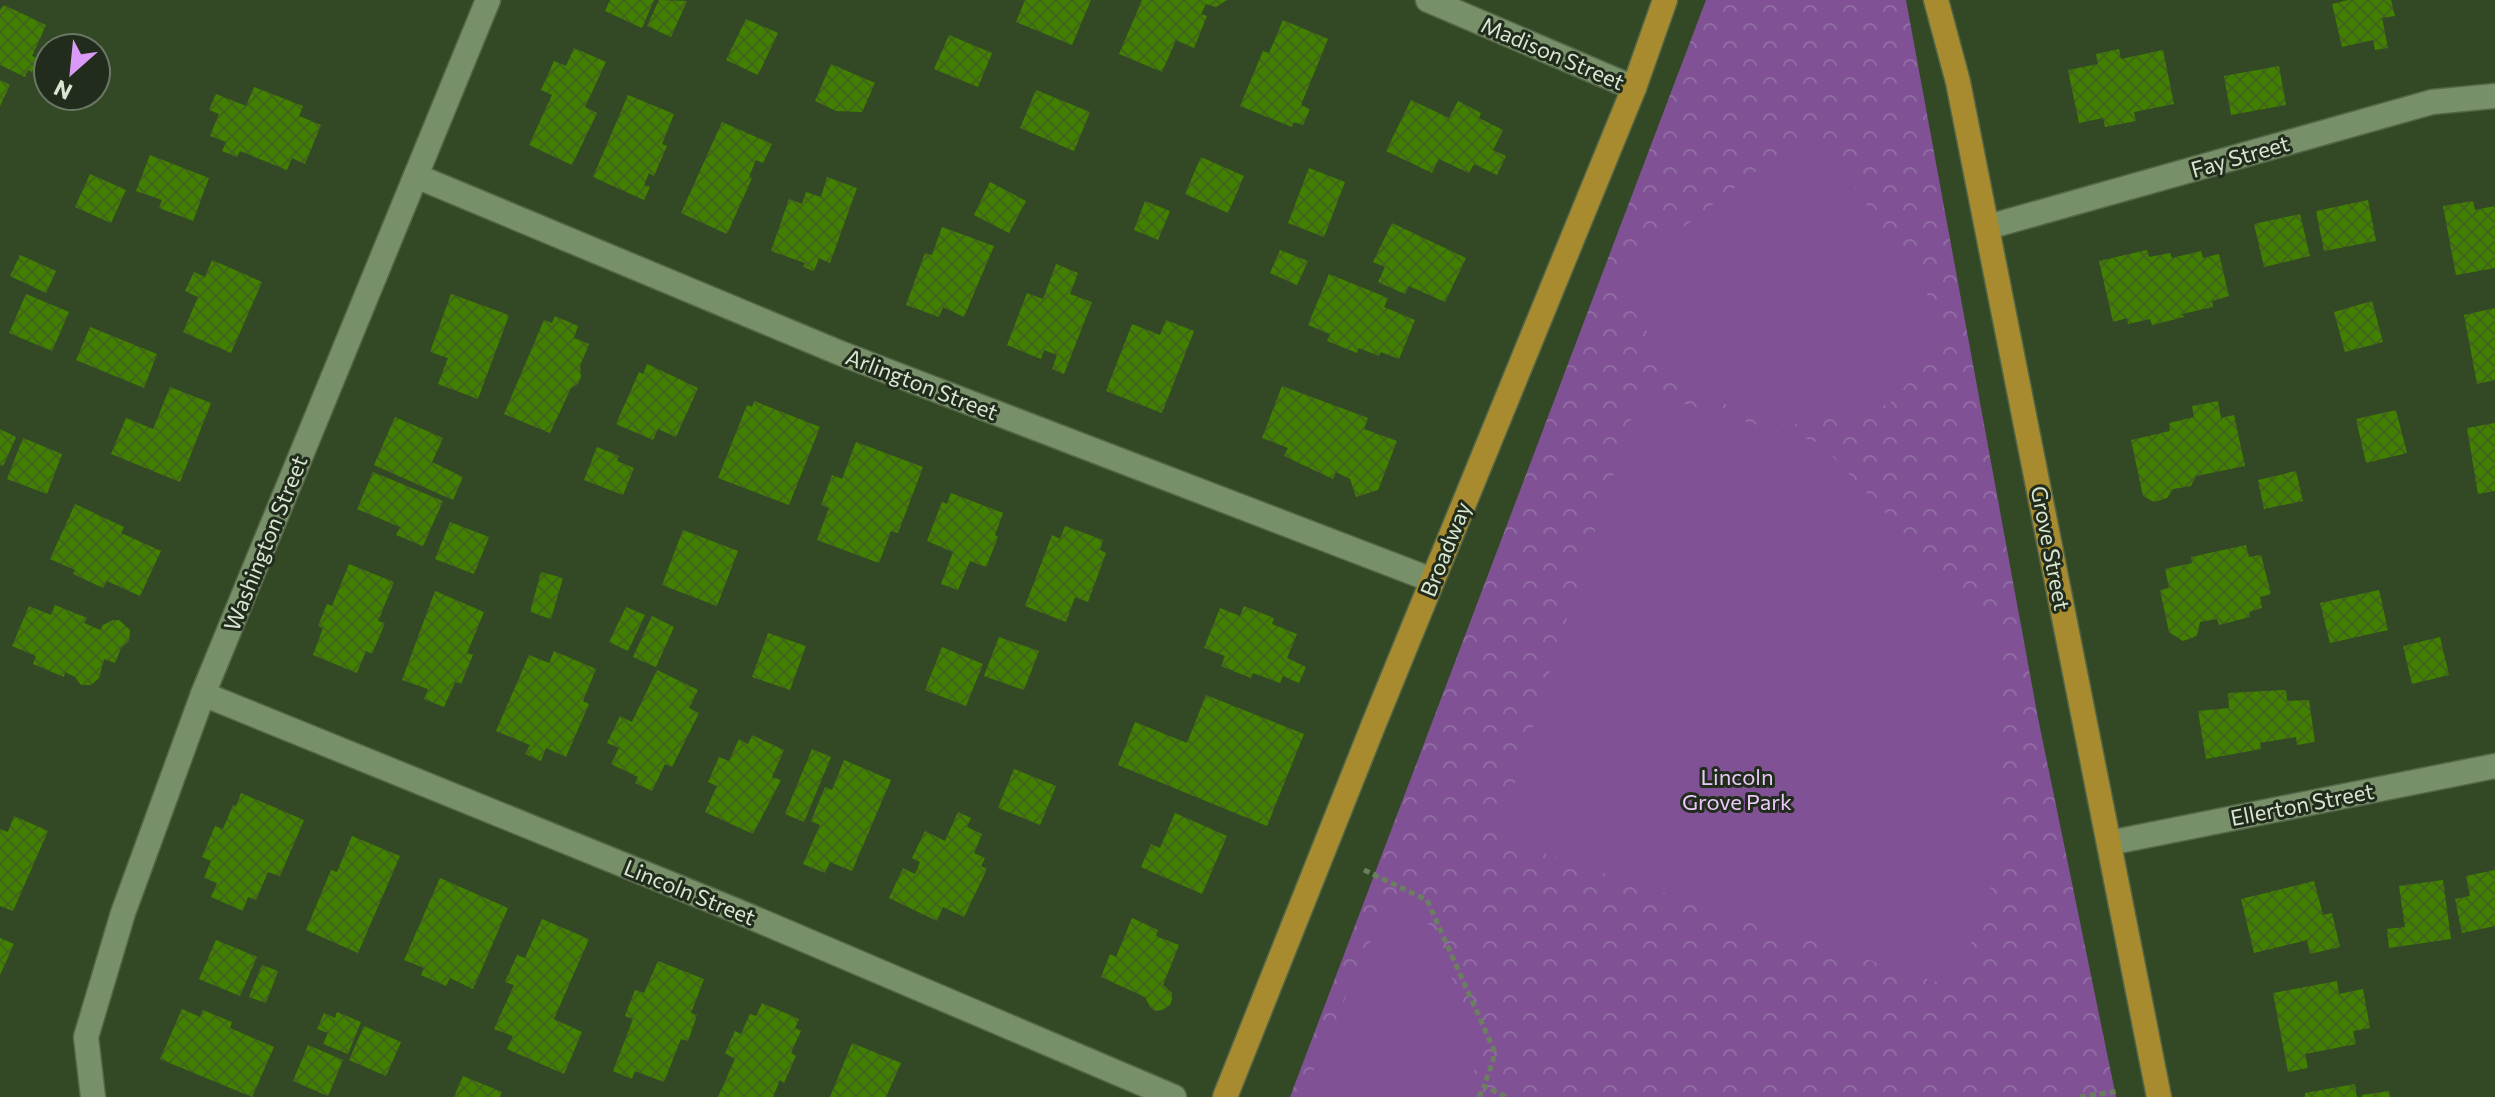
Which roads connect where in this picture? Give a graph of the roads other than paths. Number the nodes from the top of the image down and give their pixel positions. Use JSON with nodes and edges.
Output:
{"nodes":[{"id":1,"x":488,"y":0,"type":"edge"},
{"id":2,"x":1428,"y":0,"type":"edge"},
{"id":3,"x":1665,"y":0,"type":"edge"},
{"id":4,"x":1936,"y":0,"type":"edge"},
{"id":5,"x":1634,"y":88,"type":"junction"},
{"id":6,"x":2495,"y":96,"type":"edge"},
{"id":7,"x":416,"y":176,"type":"junction"},
{"id":8,"x":1988,"y":227,"type":"junction"},
{"id":9,"x":1432,"y":580,"type":"junction"},
{"id":10,"x":203,"y":694,"type":"junction"},
{"id":11,"x":2495,"y":766,"type":"edge"},
{"id":12,"x":2109,"y":843,"type":"junction"},
{"id":13,"x":93,"y":1097,"type":"edge"},
{"id":14,"x":1174,"y":1097,"type":"edge"},
{"id":15,"x":1225,"y":1097,"type":"edge"},
{"id":16,"x":2159,"y":1097,"type":"edge"}],
"edges":[{"from":1,"to":7,"type":"street","name":"Washington Street"},
{"from":2,"to":5,"type":"street","name":"Madison Street"},
{"from":3,"to":5,"type":"main road","name":"Broadway"},
{"from":4,"to":8,"type":"main road","name":"Grove Street"},
{"from":5,"to":9,"type":"main road","name":"Broadway"},
{"from":6,"to":8,"type":"street","name":"Fay Street"},
{"from":7,"to":9,"type":"street","name":"Arlington Street"},
{"from":7,"to":10,"type":"street","name":"Washington Street"},
{"from":8,"to":12,"type":"main road","name":"Grove Street"},
{"from":9,"to":15,"type":"main road","name":"Broadway"},
{"from":10,"to":13,"type":"street","name":"Washington Street"},
{"from":10,"to":14,"type":"street","name":"Lincoln Street"},
{"from":11,"to":12,"type":"street","name":"Ellerton Street"},
{"from":12,"to":16,"type":"main road","name":"Grove Street"}]}
